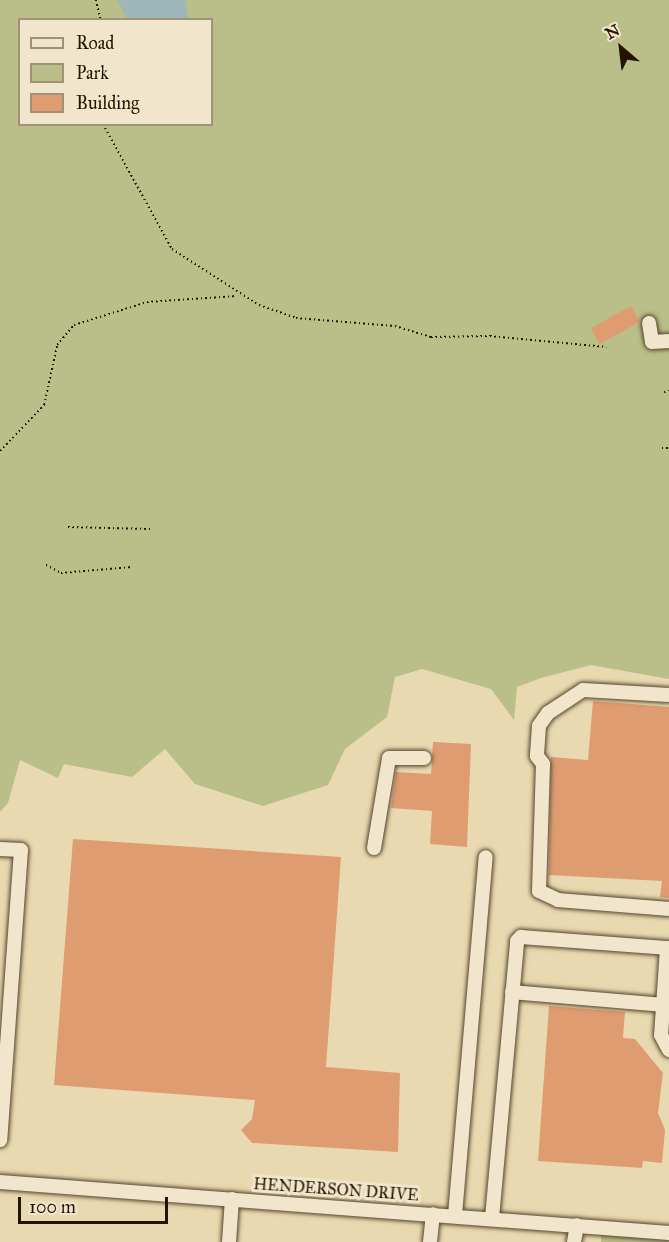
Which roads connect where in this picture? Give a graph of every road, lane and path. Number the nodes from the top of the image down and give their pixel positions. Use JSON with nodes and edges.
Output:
{"nodes":[{"id":1,"x":96,"y":0,"type":"edge"},
{"id":2,"x":100,"y":18,"type":"edge"},
{"id":3,"x":104,"y":126,"type":"edge"},
{"id":4,"x":238,"y":296,"type":"junction"},
{"id":5,"x":649,"y":323,"type":"dead end"},
{"id":6,"x":669,"y":341,"type":"edge"},
{"id":7,"x":606,"y":347,"type":"dead end"},
{"id":8,"x":669,"y":391,"type":"edge"},
{"id":9,"x":664,"y":392,"type":"dead end"},
{"id":10,"x":662,"y":448,"type":"dead end"},
{"id":11,"x":669,"y":448,"type":"edge"},
{"id":12,"x":0,"y":451,"type":"edge"},
{"id":13,"x":68,"y":527,"type":"dead end"},
{"id":14,"x":150,"y":529,"type":"dead end"},
{"id":15,"x":46,"y":565,"type":"dead end"},
{"id":16,"x":132,"y":567,"type":"dead end"},
{"id":17,"x":669,"y":695,"type":"edge"},
{"id":18,"x":424,"y":758,"type":"dead end"},
{"id":19,"x":374,"y":848,"type":"dead end"},
{"id":20,"x":0,"y":849,"type":"edge"},
{"id":21,"x":486,"y":857,"type":"dead end"},
{"id":22,"x":669,"y":909,"type":"edge"},
{"id":23,"x":668,"y":948,"type":"edge"},
{"id":24,"x":512,"y":992,"type":"junction"},
{"id":25,"x":663,"y":1005,"type":"junction"},
{"id":26,"x":669,"y":1050,"type":"edge"},
{"id":27,"x":0,"y":1140,"type":"edge"},
{"id":28,"x":0,"y":1182,"type":"edge"},
{"id":29,"x":232,"y":1199,"type":"junction"},
{"id":30,"x":433,"y":1214,"type":"junction"},
{"id":31,"x":455,"y":1215,"type":"junction"},
{"id":32,"x":492,"y":1218,"type":"junction"},
{"id":33,"x":577,"y":1225,"type":"junction"},
{"id":34,"x":669,"y":1233,"type":"edge"},
{"id":35,"x":229,"y":1242,"type":"edge"},
{"id":36,"x":430,"y":1242,"type":"edge"},
{"id":37,"x":574,"y":1242,"type":"edge"}],
"edges":[{"from":1,"to":2,"type":"path"},
{"from":3,"to":4,"type":"path"},
{"from":4,"to":7,"type":"path"},
{"from":4,"to":12,"type":"path"},
{"from":5,"to":6,"type":"street"},
{"from":8,"to":9,"type":"path"},
{"from":10,"to":11,"type":"path"},
{"from":13,"to":14,"type":"path"},
{"from":15,"to":16,"type":"path"},
{"from":17,"to":22,"type":"street"},
{"from":18,"to":19,"type":"street"},
{"from":20,"to":27,"type":"street"},
{"from":21,"to":31,"type":"street"},
{"from":23,"to":24,"type":"street"},
{"from":23,"to":25,"type":"street"},
{"from":24,"to":25,"type":"street"},
{"from":24,"to":32,"type":"street"},
{"from":25,"to":26,"type":"street"},
{"from":28,"to":29,"type":"street","name":"HENDERSON DRIVE"},
{"from":29,"to":30,"type":"street","name":"HENDERSON DRIVE"},
{"from":29,"to":35,"type":"street"},
{"from":30,"to":31,"type":"street","name":"HENDERSON DRIVE"},
{"from":30,"to":36,"type":"street"},
{"from":31,"to":32,"type":"street","name":"HENDERSON DRIVE"},
{"from":32,"to":33,"type":"street","name":"HENDERSON DRIVE"},
{"from":33,"to":34,"type":"street","name":"HENDERSON DRIVE"},
{"from":33,"to":37,"type":"street"}]}
